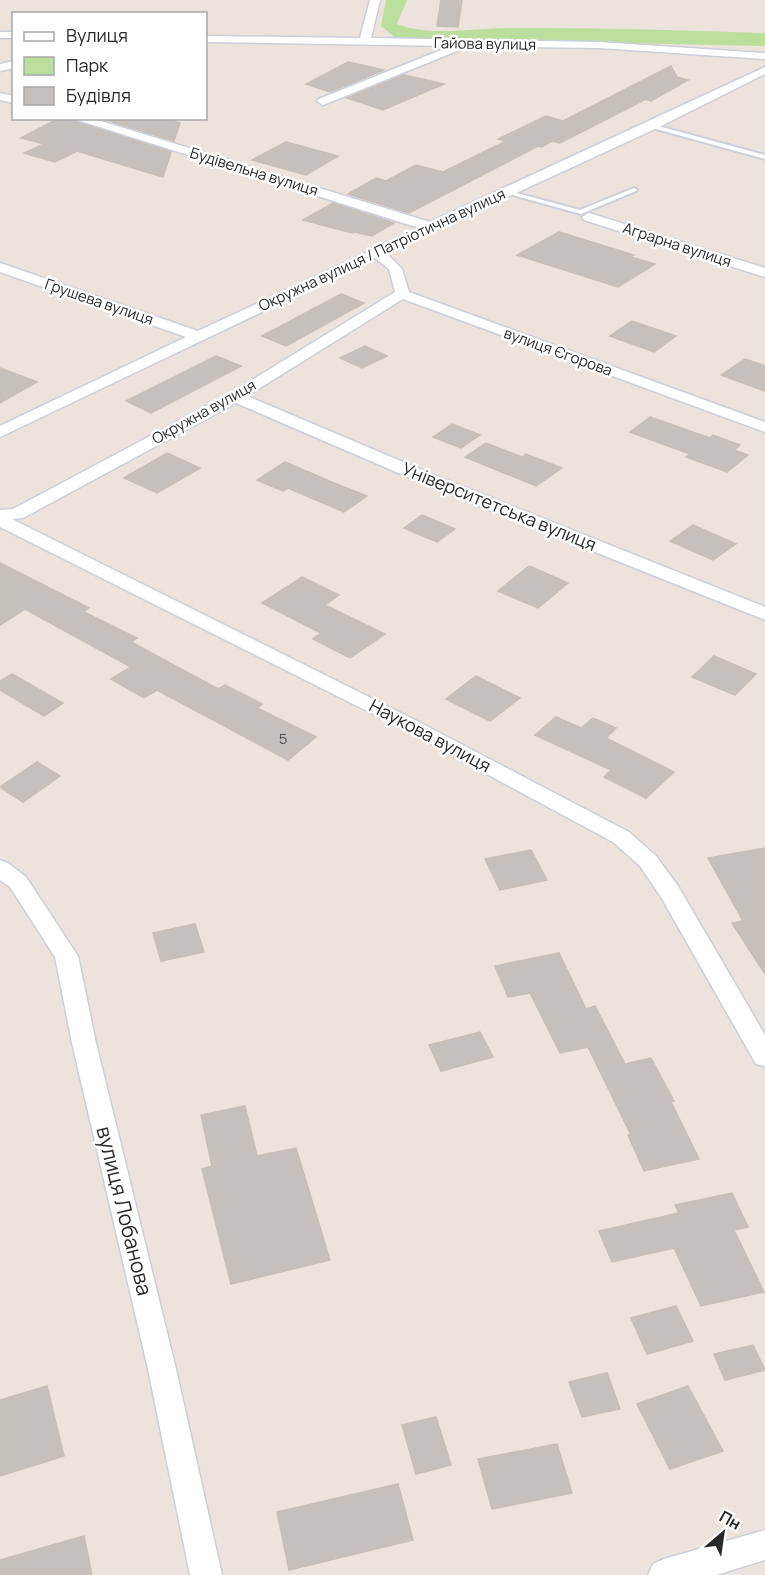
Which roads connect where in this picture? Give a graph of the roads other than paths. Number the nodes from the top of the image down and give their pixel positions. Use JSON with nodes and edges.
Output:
{"nodes":[{"id":1,"x":375,"y":0,"type":"edge"},
{"id":2,"x":207,"y":39,"type":"edge"},
{"id":3,"x":365,"y":42,"type":"junction"},
{"id":4,"x":467,"y":44,"type":"junction"},
{"id":5,"x":765,"y":56,"type":"edge"},
{"id":6,"x":765,"y":70,"type":"edge"},
{"id":7,"x":323,"y":101,"type":"dead end"},
{"id":8,"x":84,"y":120,"type":"edge"},
{"id":9,"x":651,"y":126,"type":"junction"},
{"id":10,"x":765,"y":157,"type":"edge"},
{"id":11,"x":634,"y":190,"type":"dead end"},
{"id":12,"x":505,"y":192,"type":"junction"},
{"id":13,"x":589,"y":217,"type":"dead end"},
{"id":14,"x":431,"y":226,"type":"junction"},
{"id":15,"x":375,"y":253,"type":"junction"},
{"id":16,"x":0,"y":267,"type":"edge"},
{"id":17,"x":765,"y":273,"type":"edge"},
{"id":18,"x":402,"y":294,"type":"junction"},
{"id":19,"x":199,"y":336,"type":"junction"},
{"id":20,"x":235,"y":397,"type":"junction"},
{"id":21,"x":765,"y":427,"type":"edge"},
{"id":22,"x":0,"y":432,"type":"edge"},
{"id":23,"x":0,"y":515,"type":"edge"},
{"id":24,"x":0,"y":520,"type":"edge"},
{"id":25,"x":765,"y":614,"type":"edge"},
{"id":26,"x":0,"y":868,"type":"edge"},
{"id":27,"x":765,"y":1057,"type":"edge"},
{"id":28,"x":765,"y":1545,"type":"edge"},
{"id":29,"x":206,"y":1575,"type":"edge"},
{"id":30,"x":664,"y":1575,"type":"edge"}],
"edges":[{"from":1,"to":3,"type":"street"},
{"from":2,"to":3,"type":"street","name":"Гайова вулиця"},
{"from":3,"to":4,"type":"street","name":"Гайова вулиця"},
{"from":4,"to":5,"type":"street","name":"Гайова вулиця"},
{"from":4,"to":7,"type":"street"},
{"from":6,"to":9,"type":"street","name":"Окружна вулиця / Патріотична вулиця"},
{"from":8,"to":14,"type":"street","name":"Будівельна вулиця"},
{"from":9,"to":10,"type":"lane"},
{"from":9,"to":12,"type":"street","name":"Окружна вулиця / Патріотична вулиця"},
{"from":11,"to":12,"type":"lane"},
{"from":12,"to":14,"type":"street","name":"Окружна вулиця / Патріотична вулиця"},
{"from":13,"to":17,"type":"street","name":"Аграрна вулиця"},
{"from":14,"to":15,"type":"street","name":"Окружна вулиця / Патріотична вулиця"},
{"from":15,"to":18,"type":"street"},
{"from":15,"to":19,"type":"street","name":"Окружна вулиця / Патріотична вулиця"},
{"from":16,"to":19,"type":"street","name":"Грушева вулиця"},
{"from":18,"to":20,"type":"street","name":"Окружна вулиця"},
{"from":18,"to":21,"type":"street","name":"вулиця Єгорова"},
{"from":19,"to":22,"type":"street","name":"Окружна вулиця / Патріотична вулиця"},
{"from":20,"to":23,"type":"street","name":"Окружна вулиця"},
{"from":20,"to":25,"type":"street","name":"Університетська вулиця"},
{"from":24,"to":27,"type":"street","name":"Наукова вулиця"},
{"from":26,"to":29,"type":"street","name":"вулиця Лобанова"},
{"from":28,"to":30,"type":"street"}]}
